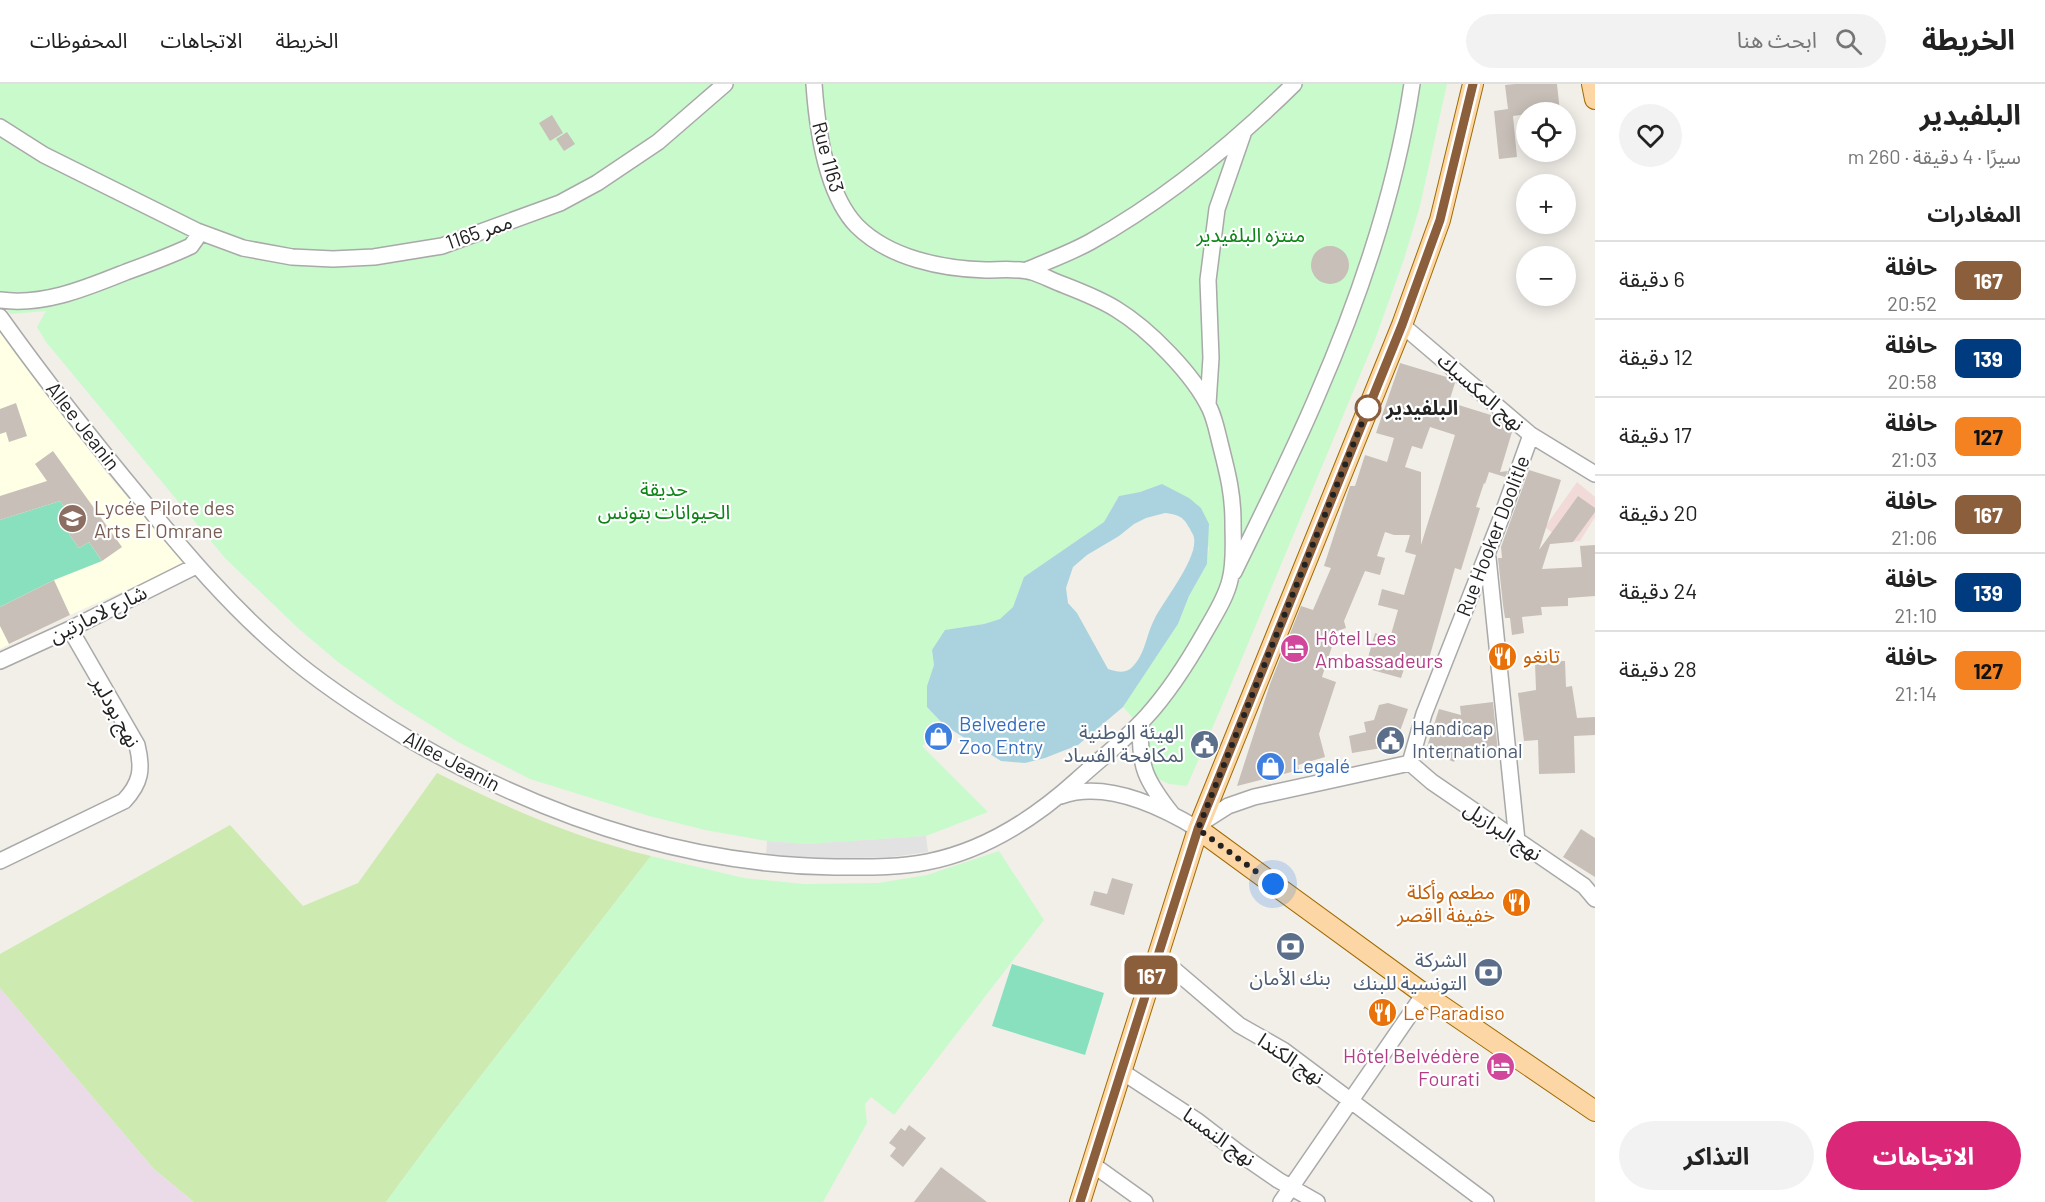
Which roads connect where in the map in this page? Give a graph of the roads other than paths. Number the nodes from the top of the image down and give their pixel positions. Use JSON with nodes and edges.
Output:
{"nodes":[{"id":1,"x":725,"y":84,"type":"edge"},
{"id":2,"x":814,"y":84,"type":"edge"},
{"id":3,"x":1294,"y":84,"type":"edge"},
{"id":4,"x":1412,"y":84,"type":"edge"},
{"id":5,"x":1473,"y":84,"type":"edge"},
{"id":6,"x":1592,"y":84,"type":"edge"},
{"id":7,"x":1595,"y":99,"type":"edge"},
{"id":8,"x":0,"y":127,"type":"edge"},
{"id":9,"x":1245,"y":131,"type":"junction"},
{"id":10,"x":197,"y":231,"type":"junction"},
{"id":11,"x":1027,"y":270,"type":"junction"},
{"id":12,"x":0,"y":300,"type":"edge"},
{"id":13,"x":0,"y":317,"type":"edge"},
{"id":14,"x":1402,"y":325,"type":"junction"},
{"id":15,"x":1208,"y":404,"type":"junction"},
{"id":16,"x":1531,"y":435,"type":"junction"},
{"id":17,"x":1595,"y":474,"type":"edge"},
{"id":18,"x":1488,"y":553,"type":"junction"},
{"id":19,"x":196,"y":566,"type":"junction"},
{"id":20,"x":1230,"y":580,"type":"junction"},
{"id":21,"x":70,"y":629,"type":"junction"},
{"id":22,"x":0,"y":662,"type":"edge"},
{"id":23,"x":1141,"y":723,"type":"junction"},
{"id":24,"x":1410,"y":763,"type":"junction"},
{"id":25,"x":1058,"y":797,"type":"junction"},
{"id":26,"x":1172,"y":814,"type":"junction"},
{"id":27,"x":1198,"y":829,"type":"junction"},
{"id":28,"x":1517,"y":841,"type":"junction"},
{"id":29,"x":0,"y":861,"type":"edge"},
{"id":30,"x":1595,"y":899,"type":"edge"},
{"id":31,"x":1157,"y":956,"type":"junction"},
{"id":32,"x":1424,"y":994,"type":"junction"},
{"id":33,"x":1121,"y":1071,"type":"junction"},
{"id":34,"x":1351,"y":1101,"type":"junction"},
{"id":35,"x":1595,"y":1111,"type":"edge"},
{"id":36,"x":1092,"y":1164,"type":"junction"},
{"id":37,"x":1291,"y":1186,"type":"junction"},
{"id":38,"x":1080,"y":1202,"type":"edge"},
{"id":39,"x":1145,"y":1202,"type":"edge"},
{"id":40,"x":1281,"y":1202,"type":"edge"},
{"id":41,"x":1317,"y":1202,"type":"edge"},
{"id":42,"x":1486,"y":1202,"type":"edge"}],
"edges":[{"from":1,"to":10,"type":"street","name":"ممر 1165"},
{"from":2,"to":11,"type":"street","name":"Rue 1163"},
{"from":3,"to":9,"type":"street"},
{"from":4,"to":20,"type":"street","name":"Allee Jeanin"},
{"from":5,"to":14,"type":"main road"},
{"from":6,"to":7,"type":"main road"},
{"from":8,"to":10,"type":"street","name":"ممر 1165"},
{"from":9,"to":11,"type":"street"},
{"from":9,"to":15,"type":"street"},
{"from":10,"to":12,"type":"street"},
{"from":11,"to":15,"type":"street"},
{"from":13,"to":19,"type":"street","name":"Allee Jeanin"},
{"from":14,"to":16,"type":"street","name":"نهج المكسيك"},
{"from":14,"to":27,"type":"main road"},
{"from":15,"to":20,"type":"street"},
{"from":16,"to":17,"type":"street","name":"نهج المكسيك"},
{"from":16,"to":18,"type":"street","name":"Rue Hooker Doolitle"},
{"from":18,"to":24,"type":"street","name":"Rue Hooker Doolitle"},
{"from":18,"to":28,"type":"street"},
{"from":19,"to":21,"type":"street","name":"شارع لامارتين"},
{"from":19,"to":25,"type":"street","name":"Allee Jeanin"},
{"from":20,"to":23,"type":"street","name":"Allee Jeanin"},
{"from":21,"to":22,"type":"street","name":"شارع لامارتين"},
{"from":21,"to":29,"type":"street","name":"نهج بودلير"},
{"from":23,"to":25,"type":"street","name":"Allee Jeanin"},
{"from":23,"to":26,"type":"street"},
{"from":24,"to":27,"type":"street"},
{"from":24,"to":28,"type":"street","name":"نهج البرازيل"},
{"from":25,"to":26,"type":"street"},
{"from":26,"to":27,"type":"street"},
{"from":27,"to":31,"type":"main road"},
{"from":27,"to":32,"type":"main road"},
{"from":28,"to":30,"type":"street","name":"نهج البرازيل"},
{"from":31,"to":33,"type":"main road"},
{"from":31,"to":34,"type":"street","name":"نهج الكندا"},
{"from":32,"to":34,"type":"street"},
{"from":32,"to":35,"type":"main road"},
{"from":33,"to":36,"type":"main road"},
{"from":33,"to":37,"type":"street","name":"نهج النمسا"},
{"from":34,"to":37,"type":"street"},
{"from":34,"to":42,"type":"street","name":"نهج الكندا"},
{"from":36,"to":38,"type":"main road"},
{"from":36,"to":39,"type":"street"},
{"from":37,"to":40,"type":"street"},
{"from":37,"to":41,"type":"street","name":"نهج النمسا"}]}
